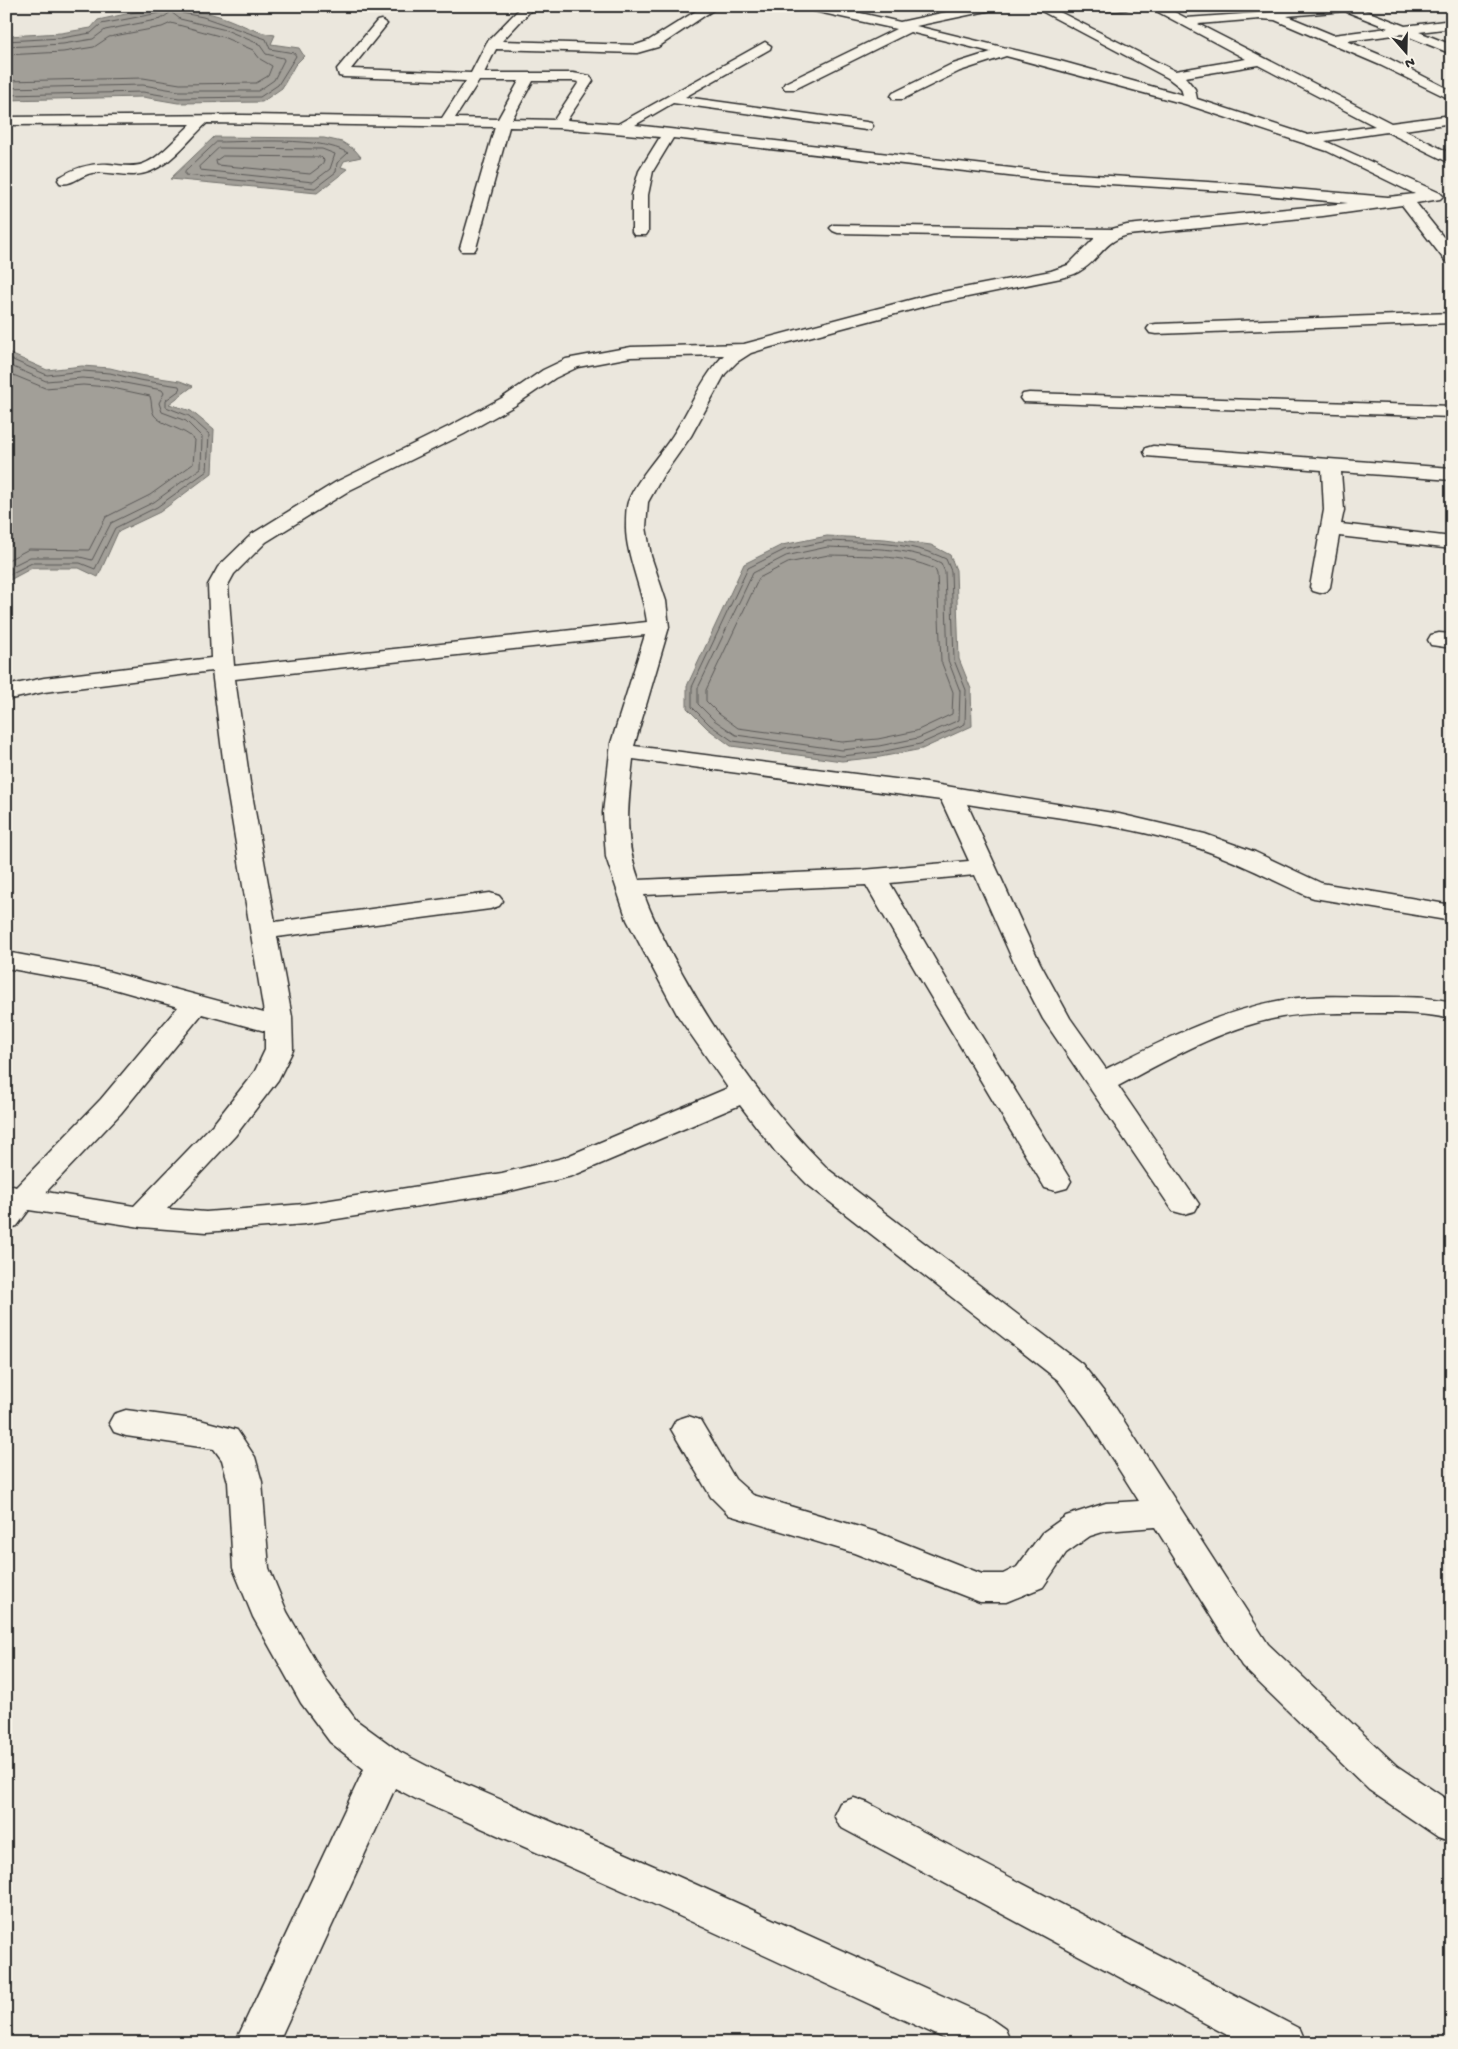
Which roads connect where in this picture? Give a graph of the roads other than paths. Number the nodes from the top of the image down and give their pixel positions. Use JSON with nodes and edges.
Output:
{"nodes":[{"id":1,"x":529,"y":6,"type":"edge"},
{"id":2,"x":713,"y":6,"type":"edge"},
{"id":3,"x":809,"y":6,"type":"edge"},
{"id":4,"x":992,"y":6,"type":"edge"},
{"id":5,"x":1038,"y":6,"type":"edge"},
{"id":6,"x":1099,"y":6,"type":"edge"},
{"id":7,"x":1127,"y":6,"type":"edge"},
{"id":8,"x":1153,"y":6,"type":"edge"},
{"id":9,"x":1350,"y":7,"type":"edge"},
{"id":10,"x":1265,"y":14,"type":"junction"},
{"id":11,"x":1184,"y":22,"type":"junction"},
{"id":12,"x":381,"y":24,"type":"dead end"},
{"id":13,"x":1452,"y":24,"type":"edge"},
{"id":14,"x":903,"y":27,"type":"junction"},
{"id":15,"x":1404,"y":30,"type":"junction"},
{"id":16,"x":1332,"y":39,"type":"junction"},
{"id":17,"x":492,"y":45,"type":"junction"},
{"id":18,"x":765,"y":46,"type":"dead end"},
{"id":19,"x":604,"y":48,"type":"junction"},
{"id":20,"x":1452,"y":51,"type":"edge"},
{"id":21,"x":1004,"y":52,"type":"junction"},
{"id":22,"x":1433,"y":56,"type":"dead end"},
{"id":23,"x":1404,"y":60,"type":"dead end"},
{"id":24,"x":1259,"y":61,"type":"junction"},
{"id":25,"x":1385,"y":62,"type":"junction"},
{"id":26,"x":1173,"y":75,"type":"junction"},
{"id":27,"x":475,"y":77,"type":"junction"},
{"id":28,"x":528,"y":77,"type":"junction"},
{"id":29,"x":581,"y":78,"type":"junction"},
{"id":30,"x":1452,"y":83,"type":"edge"},
{"id":31,"x":1431,"y":85,"type":"junction"},
{"id":32,"x":790,"y":86,"type":"dead end"},
{"id":33,"x":898,"y":96,"type":"dead end"},
{"id":34,"x":1452,"y":96,"type":"edge"},
{"id":35,"x":671,"y":99,"type":"junction"},
{"id":36,"x":1190,"y":101,"type":"junction"},
{"id":37,"x":1452,"y":118,"type":"edge"},
{"id":38,"x":203,"y":120,"type":"junction"},
{"id":39,"x":6,"y":121,"type":"edge"},
{"id":40,"x":446,"y":122,"type":"junction"},
{"id":41,"x":503,"y":123,"type":"junction"},
{"id":42,"x":558,"y":124,"type":"junction"},
{"id":43,"x":866,"y":126,"type":"dead end"},
{"id":44,"x":620,"y":128,"type":"junction"},
{"id":45,"x":1389,"y":128,"type":"junction"},
{"id":46,"x":669,"y":134,"type":"junction"},
{"id":47,"x":1308,"y":139,"type":"junction"},
{"id":48,"x":1452,"y":160,"type":"edge"},
{"id":49,"x":66,"y":180,"type":"dead end"},
{"id":50,"x":1433,"y":196,"type":"junction"},
{"id":51,"x":1448,"y":198,"type":"dead end"},
{"id":52,"x":1397,"y":201,"type":"junction"},
{"id":53,"x":838,"y":228,"type":"dead end"},
{"id":54,"x":640,"y":232,"type":"dead end"},
{"id":55,"x":1112,"y":234,"type":"junction"},
{"id":56,"x":468,"y":248,"type":"dead end"},
{"id":57,"x":1452,"y":259,"type":"edge"},
{"id":58,"x":1452,"y":318,"type":"edge"},
{"id":59,"x":1156,"y":329,"type":"dead end"},
{"id":60,"x":745,"y":349,"type":"junction"},
{"id":61,"x":1029,"y":398,"type":"dead end"},
{"id":62,"x":1452,"y":412,"type":"edge"},
{"id":63,"x":1153,"y":452,"type":"dead end"},
{"id":64,"x":1331,"y":466,"type":"junction"},
{"id":65,"x":1452,"y":474,"type":"edge"},
{"id":66,"x":1331,"y":529,"type":"junction"},
{"id":67,"x":1452,"y":543,"type":"edge"},
{"id":68,"x":1320,"y":587,"type":"dead end"},
{"id":69,"x":658,"y":627,"type":"junction"},
{"id":70,"x":223,"y":669,"type":"junction"},
{"id":71,"x":6,"y":693,"type":"edge"},
{"id":72,"x":622,"y":751,"type":"junction"},
{"id":73,"x":951,"y":794,"type":"junction"},
{"id":74,"x":984,"y":867,"type":"junction"},
{"id":75,"x":874,"y":877,"type":"junction"},
{"id":76,"x":629,"y":888,"type":"junction"},
{"id":77,"x":490,"y":901,"type":"dead end"},
{"id":78,"x":1452,"y":913,"type":"edge"},
{"id":79,"x":264,"y":931,"type":"junction"},
{"id":80,"x":6,"y":960,"type":"edge"},
{"id":81,"x":196,"y":1003,"type":"junction"},
{"id":82,"x":1452,"y":1011,"type":"edge"},
{"id":83,"x":278,"y":1026,"type":"junction"},
{"id":84,"x":1101,"y":1083,"type":"junction"},
{"id":85,"x":745,"y":1092,"type":"junction"},
{"id":86,"x":1056,"y":1181,"type":"dead end"},
{"id":87,"x":11,"y":1204,"type":"edge"},
{"id":88,"x":1184,"y":1204,"type":"dead end"},
{"id":89,"x":141,"y":1217,"type":"junction"},
{"id":90,"x":126,"y":1423,"type":"dead end"},
{"id":91,"x":688,"y":1429,"type":"dead end"},
{"id":92,"x":1164,"y":1512,"type":"junction"},
{"id":93,"x":386,"y":1764,"type":"junction"},
{"id":94,"x":854,"y":1815,"type":"dead end"},
{"id":95,"x":1452,"y":1825,"type":"edge"},
{"id":96,"x":256,"y":2043,"type":"edge"},
{"id":97,"x":990,"y":2043,"type":"edge"},
{"id":98,"x":1285,"y":2043,"type":"edge"}],
"edges":[{"from":1,"to":17,"type":"street"},
{"from":2,"to":19,"type":"street"},
{"from":3,"to":14,"type":"street"},
{"from":4,"to":14,"type":"street"},
{"from":5,"to":26,"type":"street"},
{"from":6,"to":7,"type":"street"},
{"from":8,"to":11,"type":"street"},
{"from":9,"to":10,"type":"street"},
{"from":9,"to":15,"type":"street"},
{"from":10,"to":11,"type":"street"},
{"from":10,"to":16,"type":"street"},
{"from":11,"to":24,"type":"street"},
{"from":12,"to":27,"type":"street"},
{"from":13,"to":15,"type":"street"},
{"from":14,"to":21,"type":"street"},
{"from":14,"to":32,"type":"street"},
{"from":15,"to":16,"type":"street"},
{"from":15,"to":20,"type":"street"},
{"from":16,"to":25,"type":"street"},
{"from":17,"to":19,"type":"street"},
{"from":17,"to":27,"type":"street"},
{"from":18,"to":35,"type":"street"},
{"from":19,"to":29,"type":"street"},
{"from":20,"to":22,"type":"street"},
{"from":21,"to":33,"type":"street"},
{"from":21,"to":36,"type":"street"},
{"from":23,"to":25,"type":"street"},
{"from":24,"to":26,"type":"street"},
{"from":24,"to":45,"type":"street"},
{"from":25,"to":31,"type":"street"},
{"from":26,"to":36,"type":"street"},
{"from":27,"to":28,"type":"street"},
{"from":27,"to":40,"type":"street"},
{"from":28,"to":29,"type":"street"},
{"from":28,"to":41,"type":"street"},
{"from":29,"to":42,"type":"street"},
{"from":30,"to":31,"type":"street"},
{"from":31,"to":34,"type":"street"},
{"from":35,"to":43,"type":"street"},
{"from":35,"to":44,"type":"street"},
{"from":36,"to":47,"type":"street"},
{"from":37,"to":45,"type":"street"},
{"from":38,"to":39,"type":"street"},
{"from":38,"to":40,"type":"street"},
{"from":38,"to":49,"type":"street"},
{"from":40,"to":41,"type":"street"},
{"from":41,"to":42,"type":"street"},
{"from":41,"to":56,"type":"street"},
{"from":42,"to":44,"type":"street"},
{"from":44,"to":46,"type":"street"},
{"from":45,"to":47,"type":"street"},
{"from":45,"to":48,"type":"street"},
{"from":46,"to":52,"type":"street"},
{"from":46,"to":54,"type":"street"},
{"from":47,"to":50,"type":"street"},
{"from":50,"to":51,"type":"street"},
{"from":50,"to":52,"type":"street"},
{"from":52,"to":55,"type":"street"},
{"from":52,"to":57,"type":"street"},
{"from":53,"to":55,"type":"street"},
{"from":55,"to":60,"type":"street"},
{"from":58,"to":59,"type":"street"},
{"from":60,"to":69,"type":"street"},
{"from":60,"to":70,"type":"street"},
{"from":61,"to":62,"type":"street"},
{"from":63,"to":64,"type":"street"},
{"from":64,"to":65,"type":"street"},
{"from":64,"to":66,"type":"street"},
{"from":66,"to":67,"type":"street"},
{"from":66,"to":68,"type":"street"},
{"from":69,"to":70,"type":"street"},
{"from":69,"to":72,"type":"street"},
{"from":70,"to":71,"type":"street"},
{"from":70,"to":79,"type":"street"},
{"from":72,"to":73,"type":"street"},
{"from":72,"to":76,"type":"street"},
{"from":73,"to":74,"type":"street"},
{"from":73,"to":78,"type":"street"},
{"from":74,"to":75,"type":"street"},
{"from":74,"to":84,"type":"street"},
{"from":75,"to":76,"type":"street"},
{"from":75,"to":86,"type":"street"},
{"from":76,"to":85,"type":"street"},
{"from":77,"to":79,"type":"street"},
{"from":79,"to":83,"type":"street"},
{"from":80,"to":81,"type":"street"},
{"from":81,"to":83,"type":"street"},
{"from":81,"to":87,"type":"street"},
{"from":82,"to":84,"type":"street"},
{"from":83,"to":89,"type":"street"},
{"from":84,"to":88,"type":"street"},
{"from":85,"to":89,"type":"street"},
{"from":85,"to":92,"type":"street"},
{"from":87,"to":89,"type":"street"},
{"from":90,"to":93,"type":"street"},
{"from":91,"to":92,"type":"street"},
{"from":92,"to":95,"type":"street"},
{"from":93,"to":96,"type":"street"},
{"from":93,"to":97,"type":"street"},
{"from":94,"to":98,"type":"street"}]}
